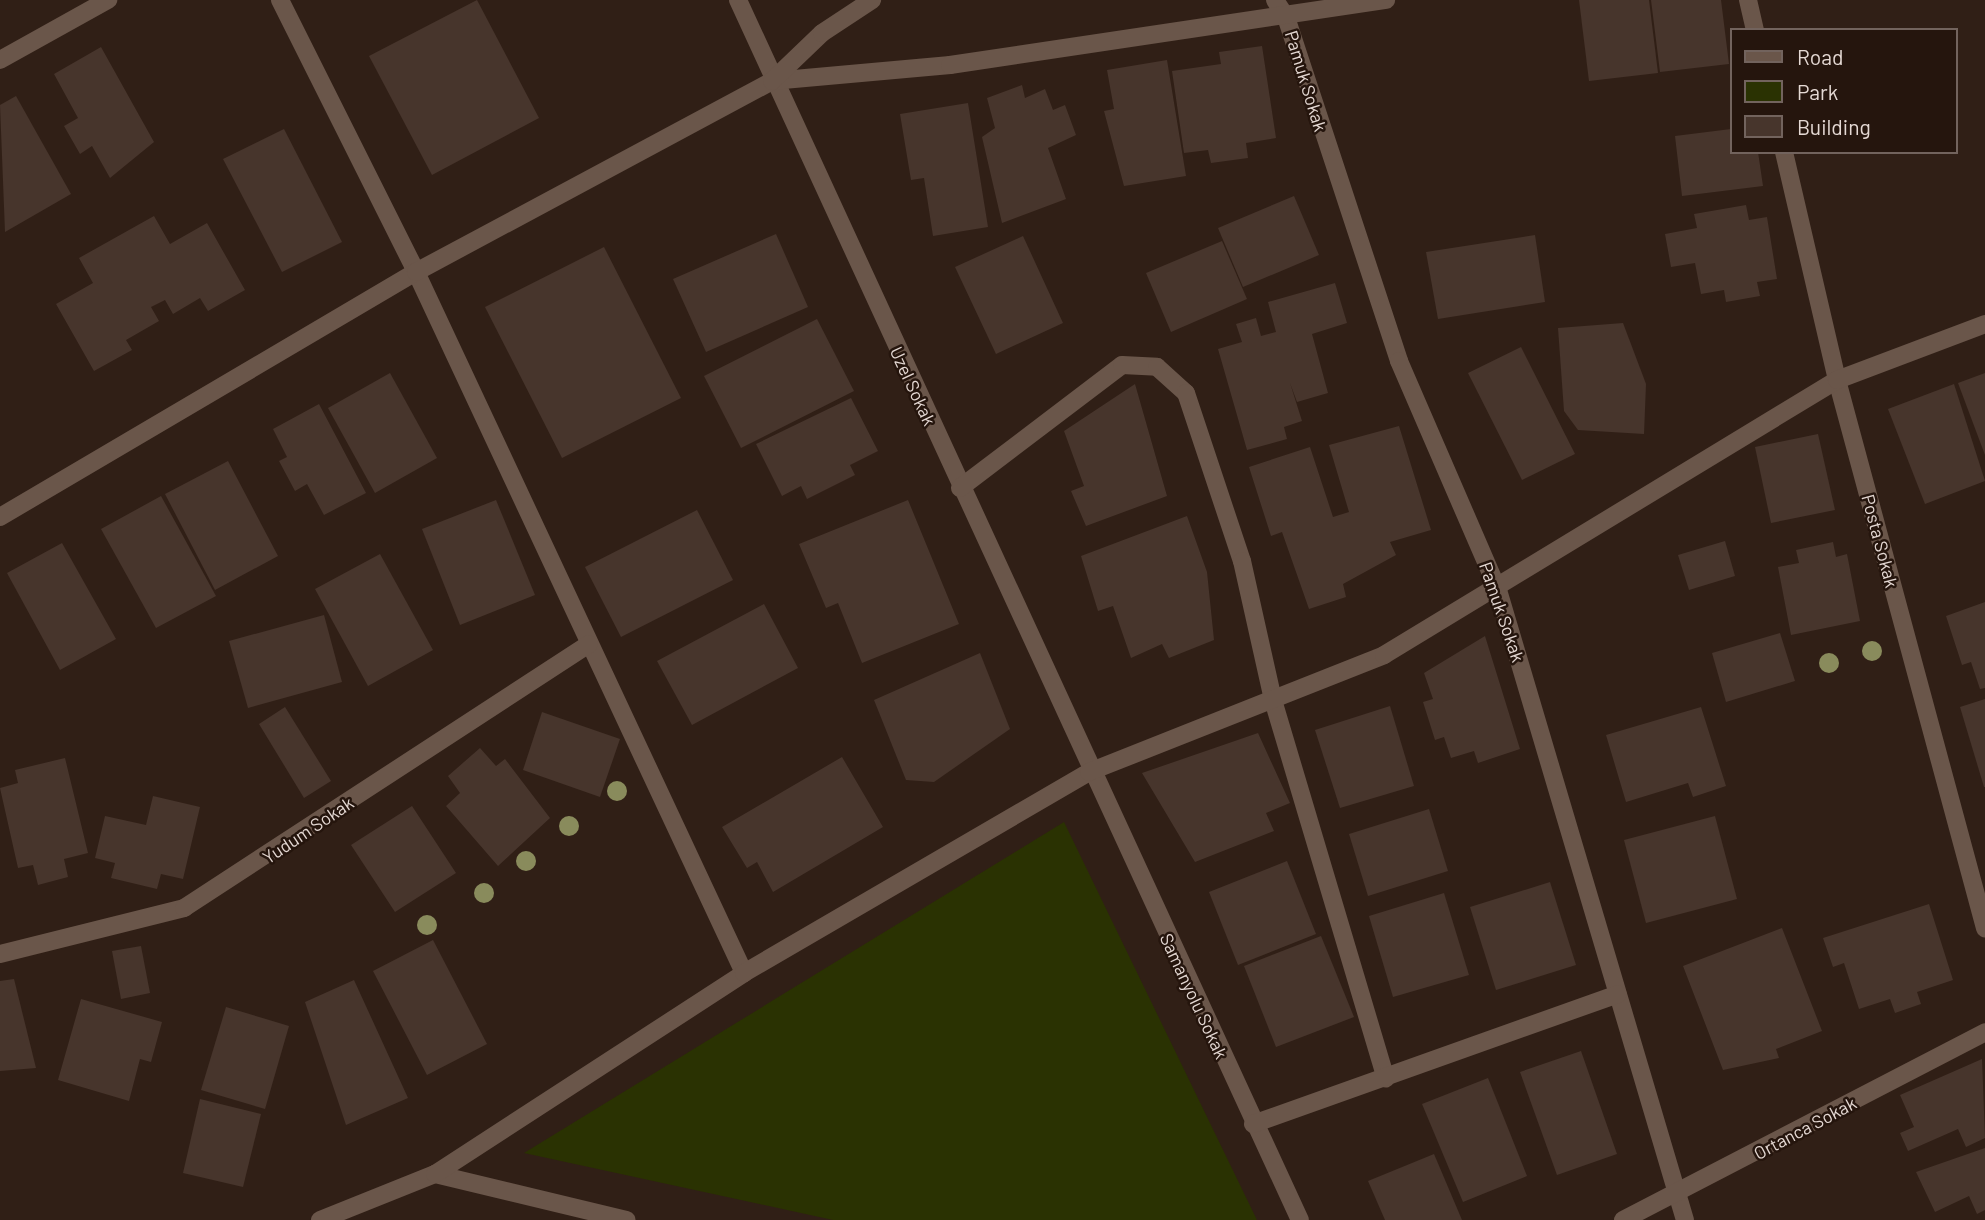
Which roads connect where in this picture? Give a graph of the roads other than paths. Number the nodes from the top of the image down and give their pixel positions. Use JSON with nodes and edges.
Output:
{"nodes":[{"id":1,"x":108,"y":0,"type":"edge"},
{"id":2,"x":280,"y":0,"type":"edge"},
{"id":3,"x":738,"y":0,"type":"edge"},
{"id":4,"x":872,"y":0,"type":"edge"},
{"id":5,"x":1275,"y":0,"type":"edge"},
{"id":6,"x":1385,"y":0,"type":"edge"},
{"id":7,"x":1748,"y":0,"type":"edge"},
{"id":8,"x":1286,"y":17,"type":"junction"},
{"id":9,"x":1755,"y":28,"type":"edge"},
{"id":10,"x":0,"y":60,"type":"edge"},
{"id":11,"x":772,"y":81,"type":"junction"},
{"id":12,"x":1784,"y":154,"type":"edge"},
{"id":13,"x":416,"y":272,"type":"junction"},
{"id":14,"x":1985,"y":324,"type":"edge"},
{"id":15,"x":1837,"y":380,"type":"junction"},
{"id":16,"x":960,"y":488,"type":"junction"},
{"id":17,"x":0,"y":517,"type":"edge"},
{"id":18,"x":1498,"y":590,"type":"junction"},
{"id":19,"x":589,"y":644,"type":"junction"},
{"id":20,"x":1273,"y":700,"type":"junction"},
{"id":21,"x":1089,"y":772,"type":"junction"},
{"id":22,"x":1985,"y":928,"type":"edge"},
{"id":23,"x":0,"y":954,"type":"edge"},
{"id":24,"x":744,"y":973,"type":"junction"},
{"id":25,"x":1618,"y":994,"type":"junction"},
{"id":26,"x":1985,"y":1032,"type":"edge"},
{"id":27,"x":1386,"y":1078,"type":"junction"},
{"id":28,"x":1253,"y":1124,"type":"junction"},
{"id":29,"x":435,"y":1174,"type":"junction"},
{"id":30,"x":1678,"y":1196,"type":"junction"},
{"id":31,"x":320,"y":1220,"type":"edge"},
{"id":32,"x":627,"y":1220,"type":"edge"},
{"id":33,"x":1300,"y":1220,"type":"edge"},
{"id":34,"x":1623,"y":1220,"type":"edge"},
{"id":35,"x":1685,"y":1220,"type":"edge"}],
"edges":[{"from":1,"to":10,"type":"street"},
{"from":2,"to":13,"type":"street"},
{"from":3,"to":11,"type":"street","name":"Uzel Sokak"},
{"from":4,"to":11,"type":"street"},
{"from":5,"to":8,"type":"street","name":"Pamuk Sokak"},
{"from":6,"to":8,"type":"street"},
{"from":7,"to":9,"type":"street"},
{"from":8,"to":11,"type":"street"},
{"from":8,"to":18,"type":"street","name":"Pamuk Sokak"},
{"from":11,"to":13,"type":"street"},
{"from":11,"to":16,"type":"street","name":"Uzel Sokak"},
{"from":12,"to":15,"type":"street","name":"Posta Sokak"},
{"from":13,"to":17,"type":"street"},
{"from":13,"to":19,"type":"street"},
{"from":14,"to":15,"type":"street"},
{"from":15,"to":18,"type":"street"},
{"from":15,"to":22,"type":"street","name":"Posta Sokak"},
{"from":16,"to":20,"type":"street"},
{"from":16,"to":21,"type":"street","name":"Uzel Sokak"},
{"from":18,"to":20,"type":"street"},
{"from":18,"to":25,"type":"street","name":"Pamuk Sokak"},
{"from":19,"to":23,"type":"street","name":"Yudum Sokak"},
{"from":19,"to":24,"type":"street"},
{"from":20,"to":21,"type":"street"},
{"from":20,"to":27,"type":"street"},
{"from":21,"to":24,"type":"street"},
{"from":21,"to":28,"type":"street","name":"Samanyolu Sokak"},
{"from":24,"to":29,"type":"street"},
{"from":25,"to":27,"type":"street"},
{"from":25,"to":30,"type":"street","name":"Pamuk Sokak"},
{"from":26,"to":30,"type":"street","name":"Ortanca Sokak"},
{"from":27,"to":28,"type":"street"},
{"from":28,"to":33,"type":"street","name":"Samanyolu Sokak"},
{"from":29,"to":31,"type":"street"},
{"from":29,"to":32,"type":"street"},
{"from":30,"to":34,"type":"street","name":"Ortanca Sokak"},
{"from":30,"to":35,"type":"street","name":"Pamuk Sokak"}]}
